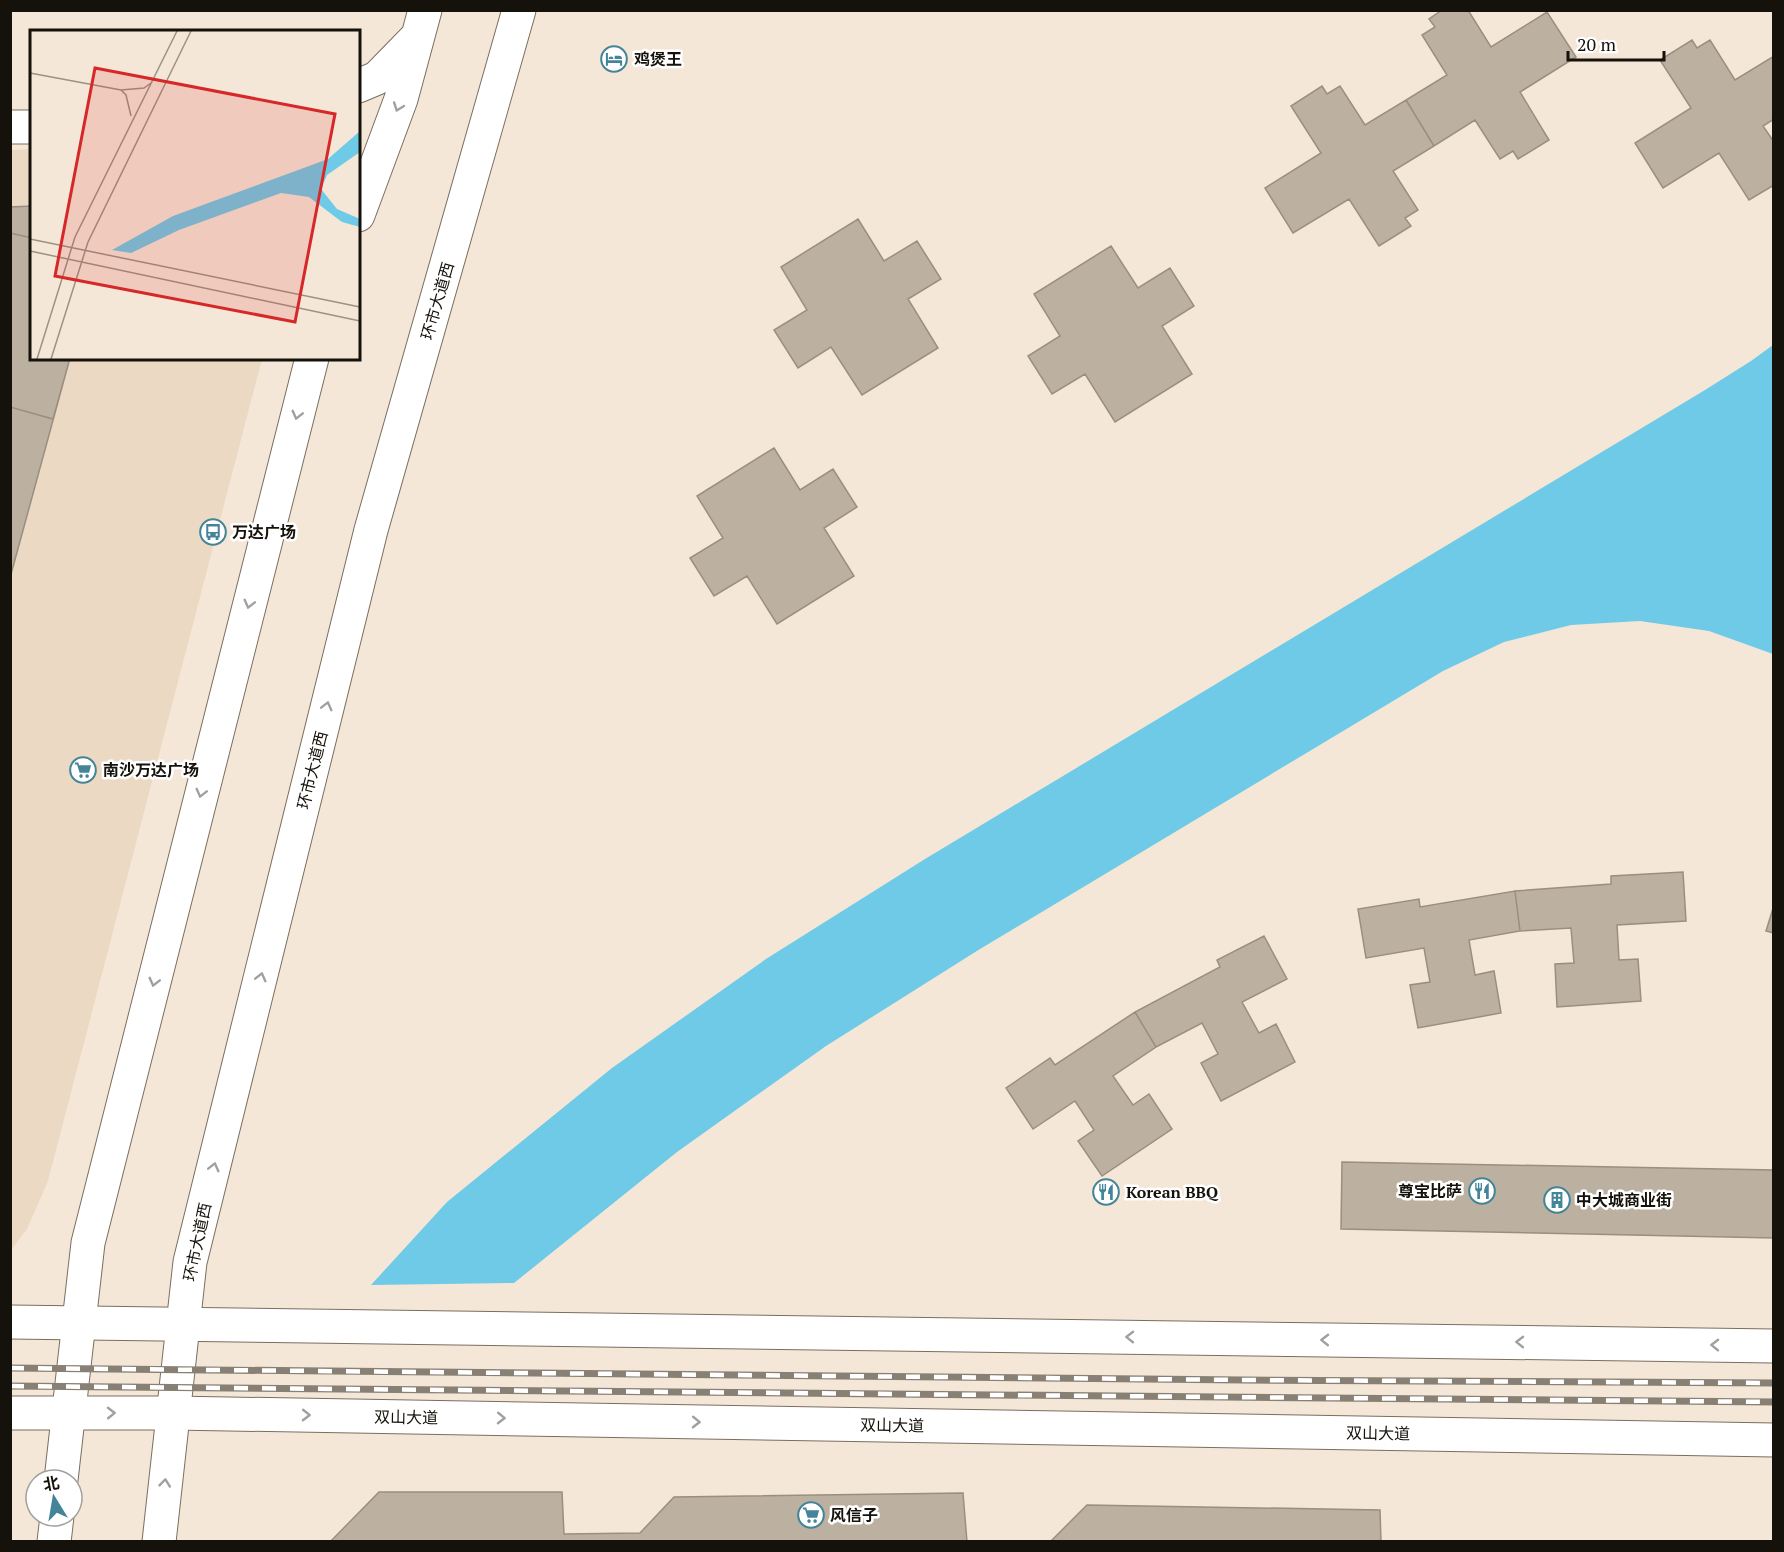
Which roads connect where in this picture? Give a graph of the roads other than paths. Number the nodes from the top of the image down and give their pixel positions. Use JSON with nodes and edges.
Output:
{"nodes":[{"id":1,"x":519,"y":10,"type":"edge"},
{"id":2,"x":422,"y":23,"type":"edge"},
{"id":3,"x":360,"y":85,"type":"edge"},
{"id":4,"x":10,"y":127,"type":"edge"},
{"id":5,"x":30,"y":127,"type":"edge"},
{"id":6,"x":360,"y":210,"type":"edge"},
{"id":7,"x":311,"y":360,"type":"edge"},
{"id":8,"x":10,"y":1322,"type":"edge"},
{"id":9,"x":79,"y":1323,"type":"junction"},
{"id":10,"x":183,"y":1324,"type":"junction"},
{"id":11,"x":1773,"y":1346,"type":"edge"},
{"id":12,"x":10,"y":1413,"type":"edge"},
{"id":13,"x":173,"y":1413,"type":"junction"},
{"id":14,"x":69,"y":1414,"type":"junction"},
{"id":15,"x":1773,"y":1440,"type":"edge"},
{"id":16,"x":62,"y":1468,"type":"edge"},
{"id":17,"x":159,"y":1542,"type":"edge"}],
"edges":[{"from":10,"to":1,"type":"street","name":"环市大道西","one_way":true},
{"from":2,"to":3,"type":"street"},
{"from":2,"to":6,"type":"street","one_way":true},
{"from":4,"to":5,"type":"street"},
{"from":7,"to":9,"type":"street","one_way":true},
{"from":8,"to":9,"type":"street"},
{"from":9,"to":10,"type":"street"},
{"from":9,"to":14,"type":"street"},
{"from":11,"to":10,"type":"street","one_way":true},
{"from":10,"to":13,"type":"street","name":"环市大道西"},
{"from":12,"to":14,"type":"street","name":"双山大道"},
{"from":14,"to":13,"type":"street","name":"双山大道","one_way":true},
{"from":13,"to":15,"type":"street","name":"双山大道","one_way":true},
{"from":17,"to":13,"type":"street","name":"环市大道西","one_way":true},
{"from":14,"to":16,"type":"street"}]}
